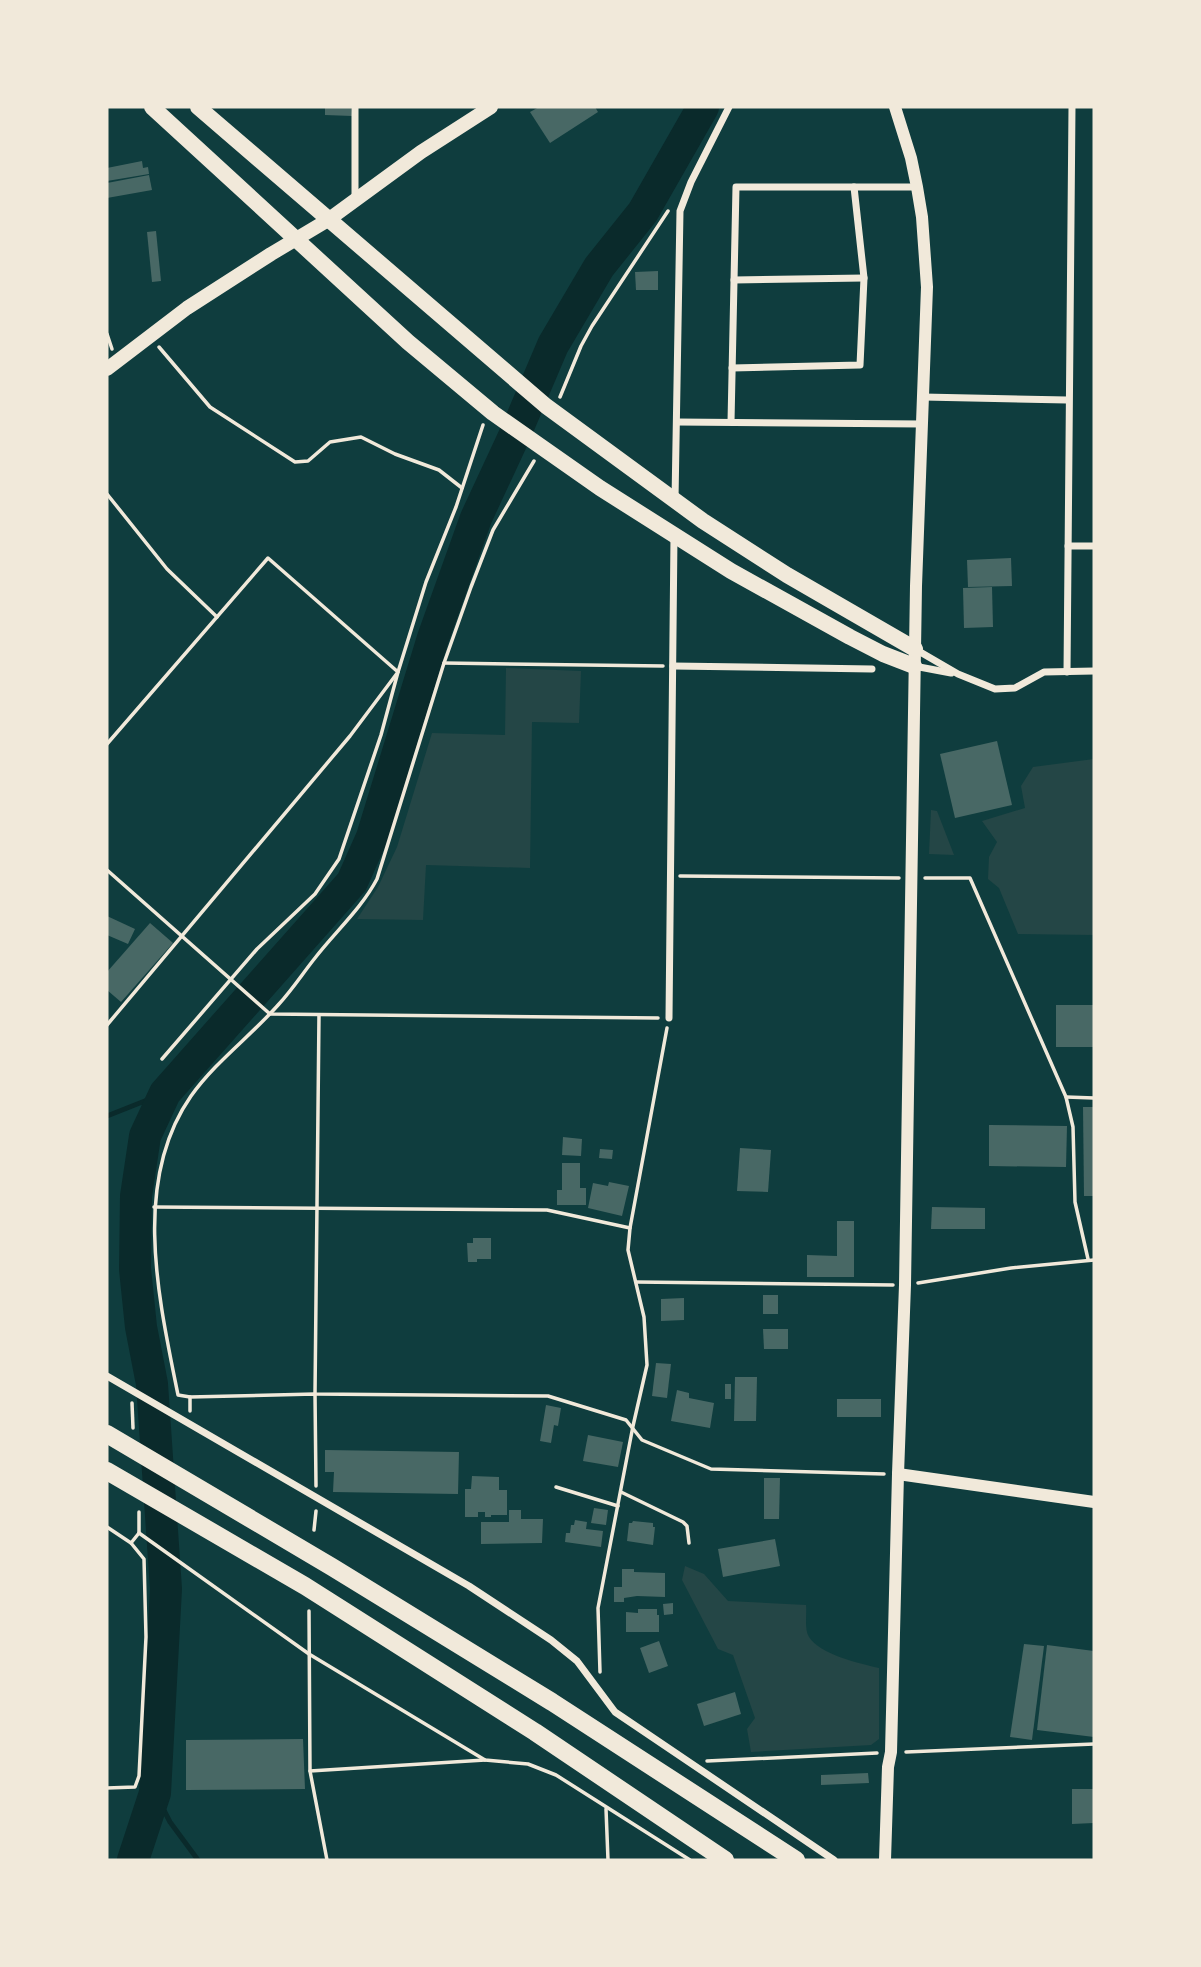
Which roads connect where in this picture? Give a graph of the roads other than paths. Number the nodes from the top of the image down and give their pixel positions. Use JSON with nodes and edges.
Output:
{"nodes":[{"id":1,"x":152,"y":107,"type":"edge"},
{"id":2,"x":198,"y":107,"type":"edge"},
{"id":3,"x":355,"y":107,"type":"edge"},
{"id":4,"x":492,"y":107,"type":"edge"},
{"id":5,"x":729,"y":107,"type":"edge"},
{"id":6,"x":895,"y":107,"type":"edge"},
{"id":7,"x":1072,"y":107,"type":"edge"},
{"id":8,"x":854,"y":187,"type":"junction"},
{"id":9,"x":917,"y":187,"type":"junction"},
{"id":10,"x":355,"y":202,"type":"junction"},
{"id":11,"x":328,"y":220,"type":"junction"},
{"id":12,"x":295,"y":239,"type":"junction"},
{"id":13,"x":864,"y":278,"type":"junction"},
{"id":14,"x":734,"y":280,"type":"junction"},
{"id":15,"x":733,"y":368,"type":"junction"},
{"id":16,"x":107,"y":369,"type":"edge"},
{"id":17,"x":923,"y":397,"type":"junction"},
{"id":18,"x":1068,"y":400,"type":"junction"},
{"id":19,"x":677,"y":422,"type":"junction"},
{"id":20,"x":731,"y":422,"type":"junction"},
{"id":21,"x":922,"y":424,"type":"junction"},
{"id":22,"x":676,"y":501,"type":"junction"},
{"id":23,"x":674,"y":536,"type":"junction"},
{"id":24,"x":1068,"y":546,"type":"junction"},
{"id":25,"x":1094,"y":546,"type":"edge"},
{"id":26,"x":915,"y":649,"type":"junction"},
{"id":27,"x":673,"y":666,"type":"junction"},
{"id":28,"x":915,"y":666,"type":"junction"},
{"id":29,"x":872,"y":669,"type":"dead end"},
{"id":30,"x":1067,"y":671,"type":"junction"},
{"id":31,"x":1094,"y":671,"type":"edge"},
{"id":32,"x":958,"y":674,"type":"junction"},
{"id":33,"x":668,"y":1018,"type":"road end"},
{"id":34,"x":107,"y":1376,"type":"edge"},
{"id":35,"x":107,"y":1434,"type":"edge"},
{"id":36,"x":107,"y":1471,"type":"edge"},
{"id":37,"x":898,"y":1474,"type":"junction"},
{"id":38,"x":1094,"y":1502,"type":"edge"},
{"id":39,"x":725,"y":1860,"type":"edge"},
{"id":40,"x":796,"y":1860,"type":"edge"},
{"id":41,"x":834,"y":1860,"type":"edge"},
{"id":42,"x":885,"y":1860,"type":"edge"}],
"edges":[{"from":1,"to":12,"type":"main road"},
{"from":2,"to":11,"type":"main road"},
{"from":3,"to":10,"type":"street"},
{"from":4,"to":10,"type":"main road"},
{"from":5,"to":19,"type":"street"},
{"from":6,"to":9,"type":"street"},
{"from":7,"to":18,"type":"street"},
{"from":8,"to":9,"type":"street"},
{"from":8,"to":13,"type":"street"},
{"from":8,"to":14,"type":"street"},
{"from":9,"to":17,"type":"street"},
{"from":10,"to":11,"type":"main road"},
{"from":11,"to":12,"type":"main road"},
{"from":11,"to":22,"type":"main road"},
{"from":12,"to":16,"type":"main road"},
{"from":12,"to":23,"type":"main road"},
{"from":13,"to":14,"type":"street"},
{"from":13,"to":15,"type":"street"},
{"from":14,"to":15,"type":"street"},
{"from":15,"to":20,"type":"street"},
{"from":17,"to":18,"type":"street"},
{"from":17,"to":21,"type":"street"},
{"from":18,"to":24,"type":"street"},
{"from":19,"to":20,"type":"street"},
{"from":19,"to":22,"type":"street"},
{"from":20,"to":21,"type":"street"},
{"from":21,"to":26,"type":"street"},
{"from":22,"to":26,"type":"main road"},
{"from":23,"to":27,"type":"street"},
{"from":23,"to":28,"type":"main road"},
{"from":24,"to":25,"type":"street"},
{"from":24,"to":30,"type":"street"},
{"from":26,"to":28,"type":"street"},
{"from":26,"to":32,"type":"street"},
{"from":27,"to":29,"type":"street"},
{"from":27,"to":33,"type":"street"},
{"from":28,"to":32,"type":"street"},
{"from":28,"to":37,"type":"street"},
{"from":30,"to":31,"type":"street"},
{"from":30,"to":32,"type":"street"},
{"from":34,"to":41,"type":"street"},
{"from":35,"to":40,"type":"highway"},
{"from":36,"to":39,"type":"highway"},
{"from":37,"to":38,"type":"street"},
{"from":37,"to":42,"type":"street"}]}
